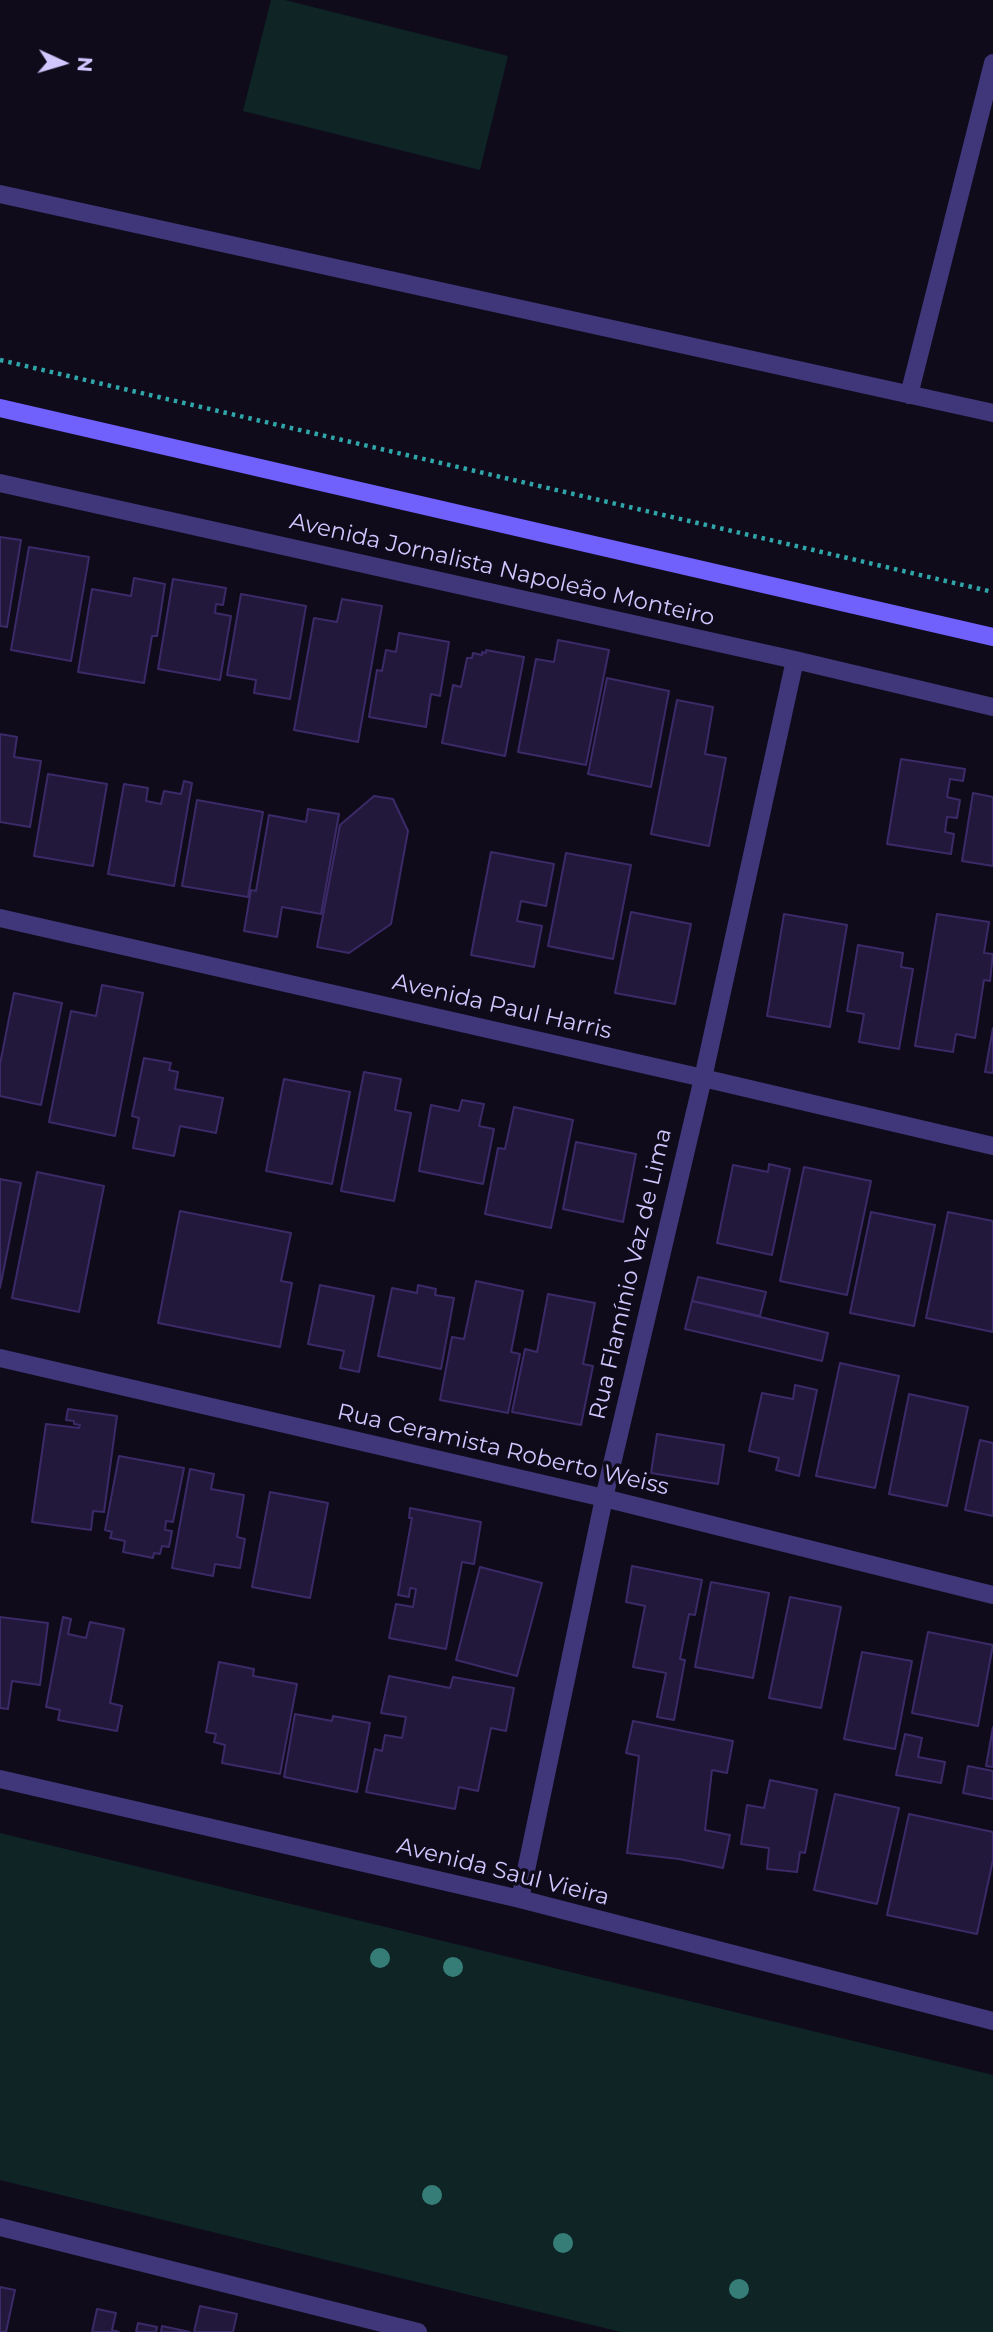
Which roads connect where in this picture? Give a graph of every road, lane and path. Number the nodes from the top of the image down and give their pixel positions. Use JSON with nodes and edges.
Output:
{"nodes":[{"id":1,"x":993,"y":62,"type":"edge"},
{"id":2,"x":0,"y":194,"type":"edge"},
{"id":3,"x":0,"y":360,"type":"edge"},
{"id":4,"x":909,"y":395,"type":"junction"},
{"id":5,"x":0,"y":408,"type":"edge"},
{"id":6,"x":992,"y":410,"type":"edge"},
{"id":7,"x":0,"y":483,"type":"edge"},
{"id":8,"x":993,"y":592,"type":"edge"},
{"id":9,"x":993,"y":637,"type":"edge"},
{"id":10,"x":794,"y":660,"type":"junction"},
{"id":11,"x":993,"y":707,"type":"edge"},
{"id":12,"x":0,"y":918,"type":"edge"},
{"id":13,"x":703,"y":1078,"type":"junction"},
{"id":14,"x":993,"y":1146,"type":"edge"},
{"id":15,"x":0,"y":1358,"type":"edge"},
{"id":16,"x":604,"y":1498,"type":"junction"},
{"id":17,"x":993,"y":1595,"type":"edge"},
{"id":18,"x":0,"y":1779,"type":"edge"},
{"id":19,"x":520,"y":1899,"type":"junction"},
{"id":20,"x":993,"y":2021,"type":"edge"},
{"id":21,"x":0,"y":2227,"type":"edge"},
{"id":22,"x":418,"y":2332,"type":"edge"}],
"edges":[{"from":1,"to":4,"type":"street"},
{"from":2,"to":4,"type":"street"},
{"from":3,"to":8,"type":"path"},
{"from":4,"to":6,"type":"street"},
{"from":5,"to":9,"type":"street"},
{"from":7,"to":10,"type":"street","name":"Avenida Jornalista Napoleão Monteiro"},
{"from":10,"to":11,"type":"street","name":"Avenida Jornalista Napoleão Monteiro"},
{"from":10,"to":13,"type":"street","name":"Rua Flamínio Vaz de Lima"},
{"from":12,"to":13,"type":"street","name":"Avenida Paul Harris"},
{"from":13,"to":14,"type":"street","name":"Avenida Paul Harris"},
{"from":13,"to":16,"type":"street","name":"Rua Flamínio Vaz de Lima"},
{"from":15,"to":16,"type":"street","name":"Rua Ceramista Roberto Weiss"},
{"from":16,"to":17,"type":"street","name":"Rua Ceramista Roberto Weiss"},
{"from":16,"to":19,"type":"street","name":"Rua Flamínio Vaz de Lima"},
{"from":18,"to":19,"type":"street","name":"Avenida Saul Vieira"},
{"from":19,"to":20,"type":"street","name":"Avenida Saul Vieira"},
{"from":21,"to":22,"type":"street"}]}
